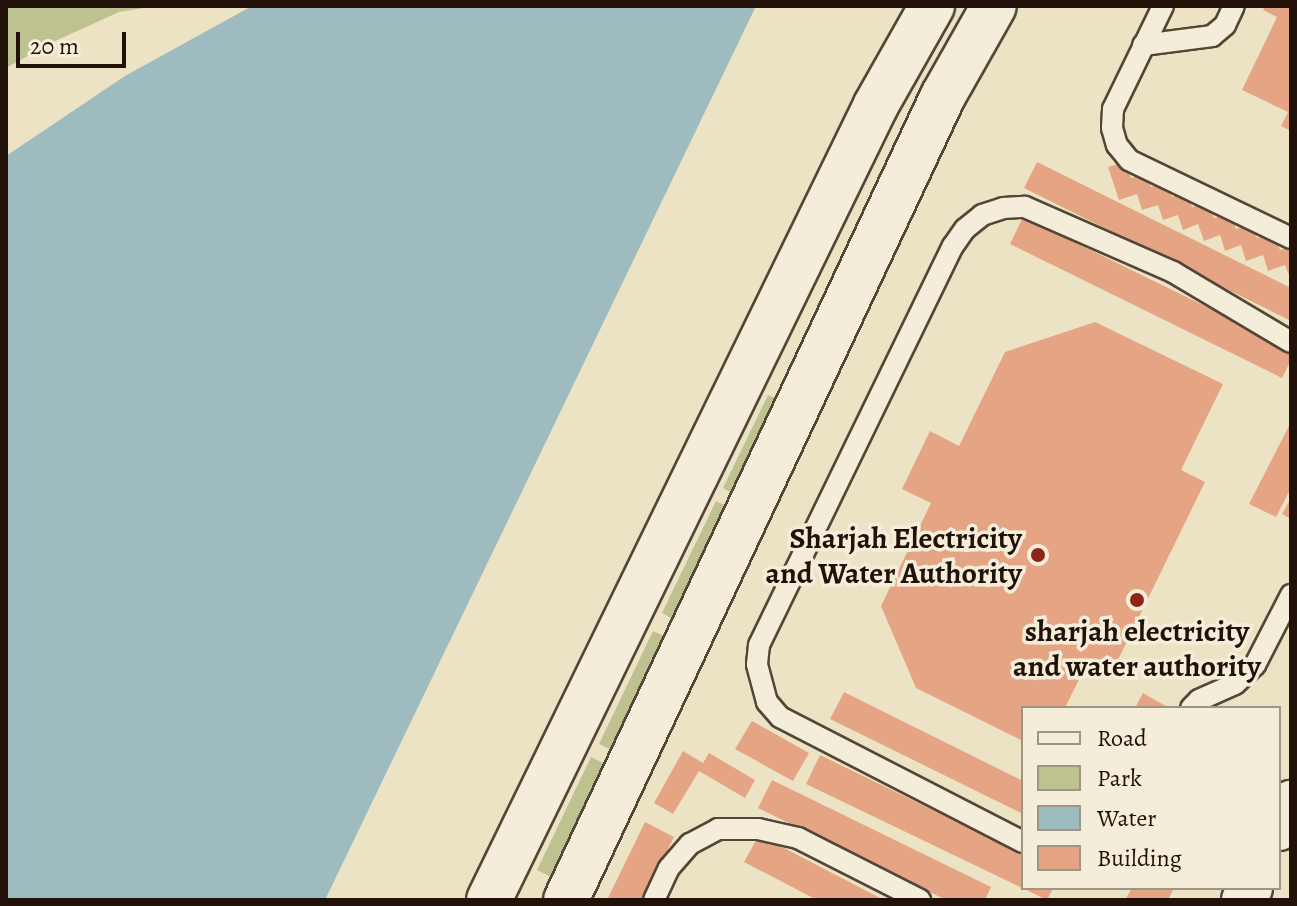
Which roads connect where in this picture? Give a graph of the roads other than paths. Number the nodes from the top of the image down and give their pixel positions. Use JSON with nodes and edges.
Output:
{"nodes":[{"id":1,"x":932,"y":6,"type":"edge"},
{"id":2,"x":977,"y":6,"type":"edge"},
{"id":3,"x":994,"y":6,"type":"edge"},
{"id":4,"x":1163,"y":6,"type":"edge"},
{"id":5,"x":1234,"y":6,"type":"edge"},
{"id":6,"x":1143,"y":45,"type":"junction"},
{"id":7,"x":965,"y":55,"type":"junction"},
{"id":8,"x":1291,"y":238,"type":"edge"},
{"id":9,"x":1291,"y":342,"type":"edge"},
{"id":10,"x":1291,"y":595,"type":"edge"},
{"id":11,"x":1193,"y":706,"type":"edge"},
{"id":12,"x":1291,"y":803,"type":"edge"},
{"id":13,"x":1281,"y":824,"type":"edge"},
{"id":14,"x":1021,"y":841,"type":"edge"},
{"id":15,"x":658,"y":897,"type":"edge"},
{"id":16,"x":489,"y":900,"type":"edge"},
{"id":17,"x":566,"y":900,"type":"edge"},
{"id":18,"x":920,"y":900,"type":"edge"}],
"edges":[{"from":1,"to":16,"type":"main road"},
{"from":2,"to":7,"type":"main road"},
{"from":3,"to":7,"type":"main road"},
{"from":4,"to":6,"type":"lane"},
{"from":5,"to":6,"type":"lane"},
{"from":6,"to":8,"type":"lane"},
{"from":7,"to":17,"type":"main road"},
{"from":9,"to":14,"type":"lane"},
{"from":10,"to":11,"type":"lane"},
{"from":12,"to":13,"type":"main road"},
{"from":15,"to":18,"type":"lane"}]}
